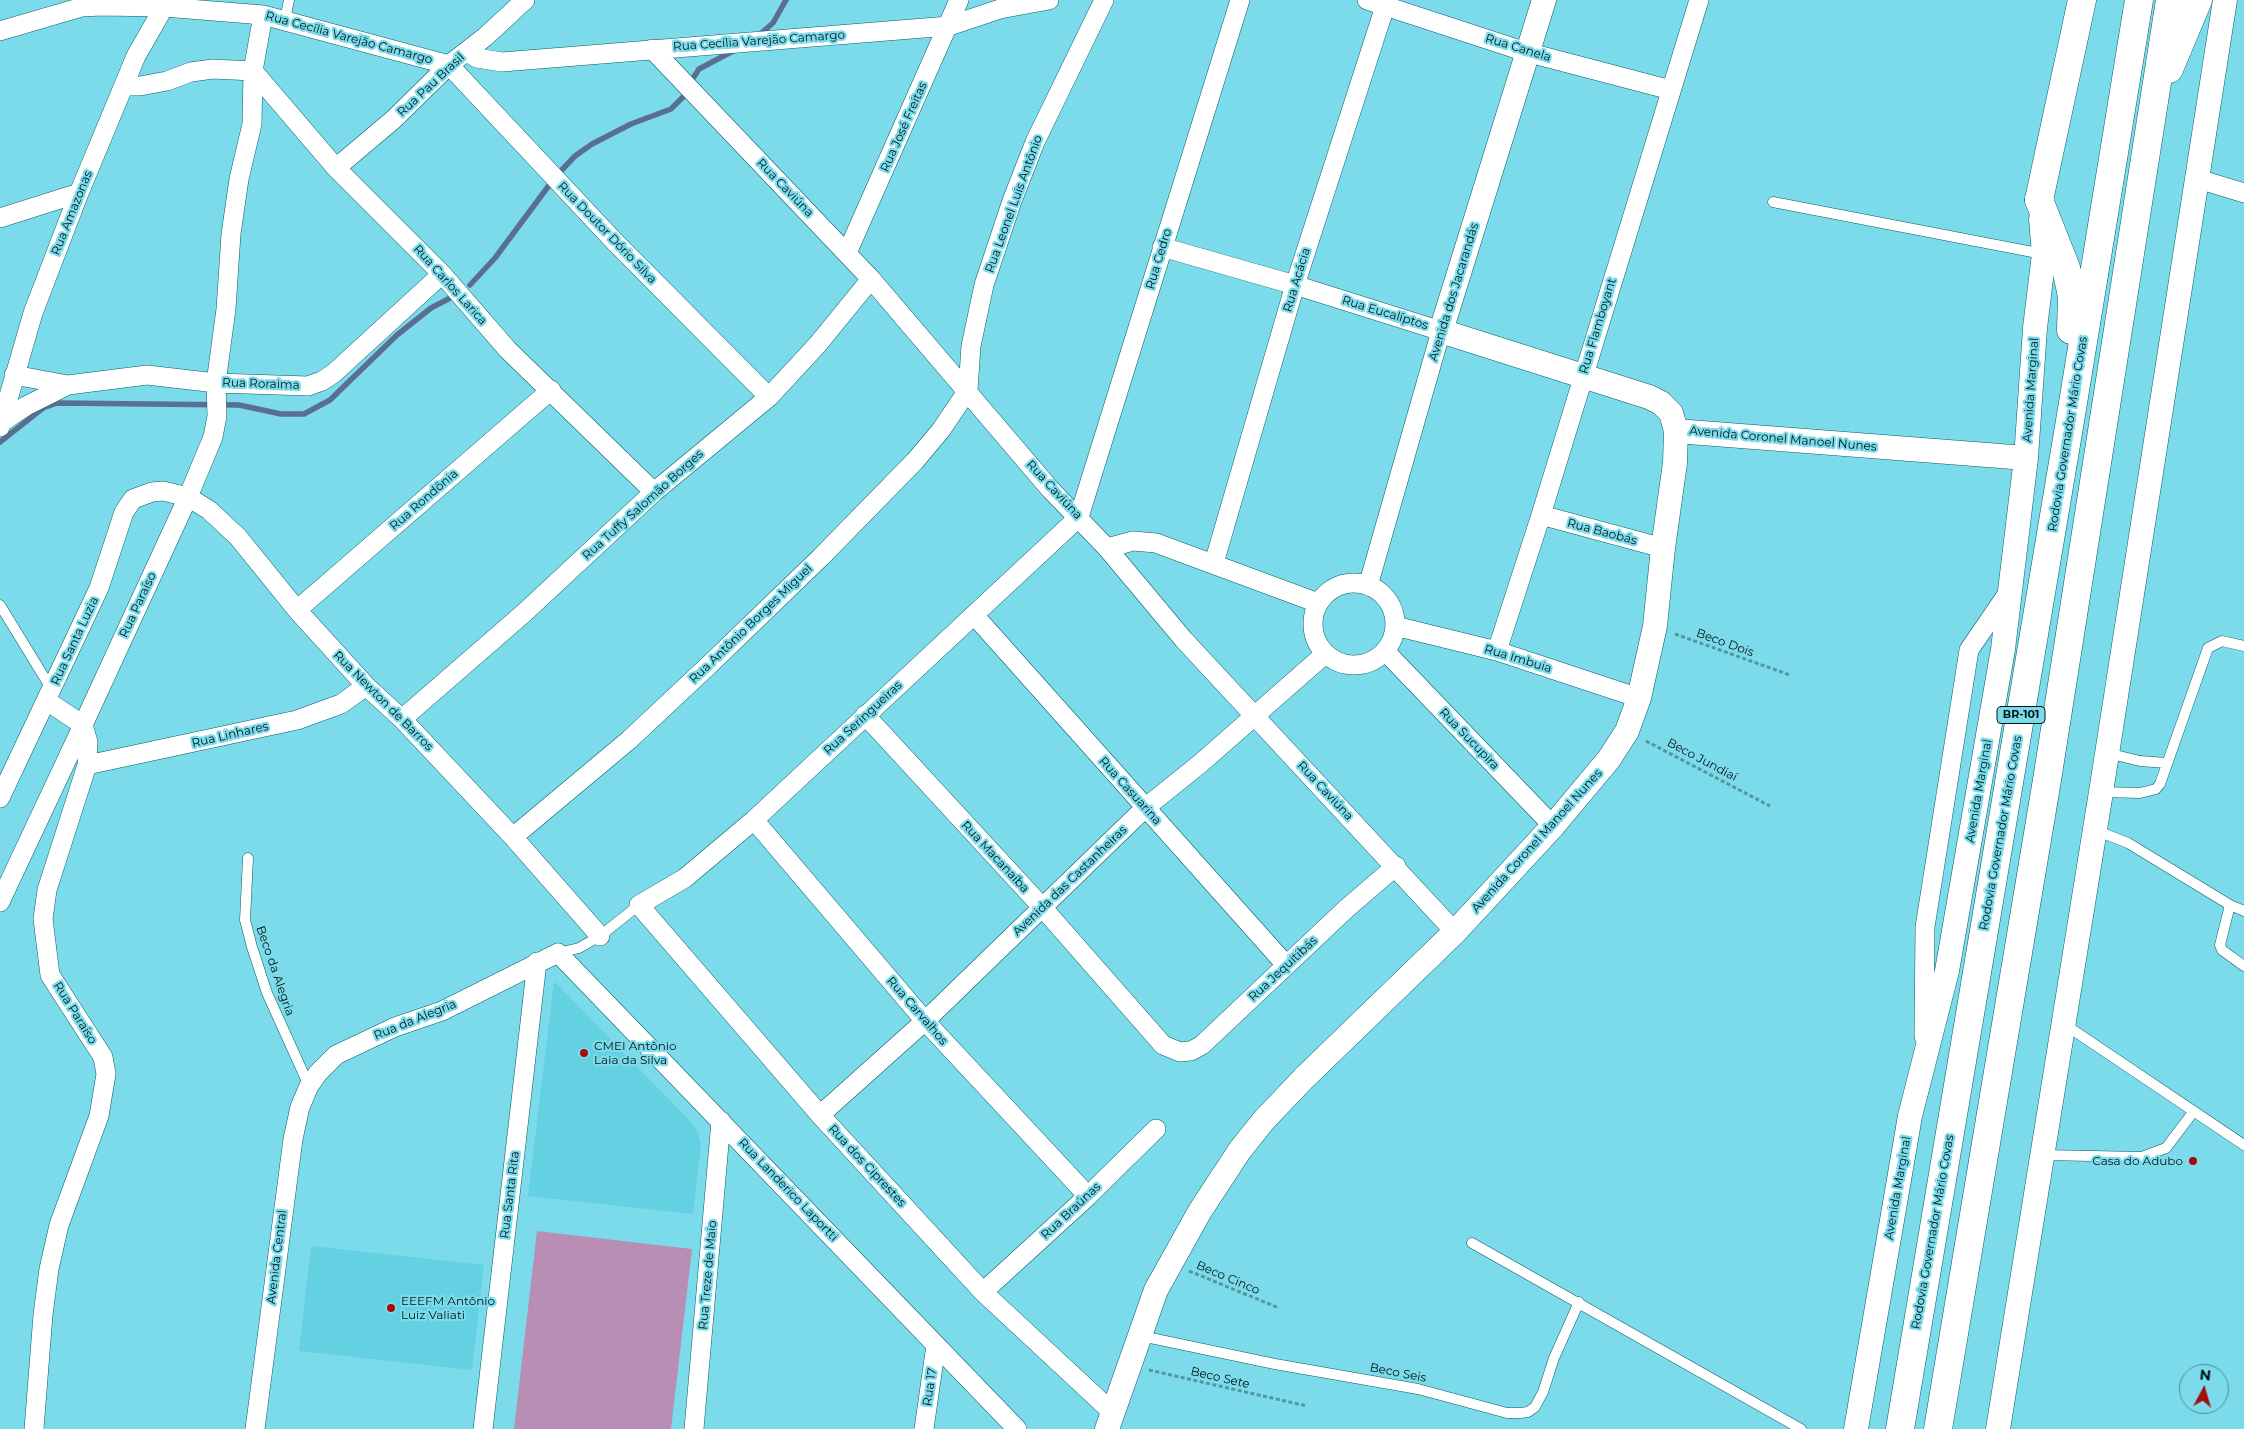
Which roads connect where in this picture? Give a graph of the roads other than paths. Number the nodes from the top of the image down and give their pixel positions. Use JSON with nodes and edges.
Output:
{"nodes":[{"id":1,"x":289,"y":0,"type":"edge"},
{"id":2,"x":525,"y":0,"type":"edge"},
{"id":3,"x":960,"y":0,"type":"edge"},
{"id":4,"x":1049,"y":0,"type":"edge"},
{"id":5,"x":1104,"y":0,"type":"edge"},
{"id":6,"x":1240,"y":0,"type":"edge"},
{"id":7,"x":1367,"y":0,"type":"edge"},
{"id":8,"x":1544,"y":0,"type":"edge"},
{"id":9,"x":1699,"y":0,"type":"edge"},
{"id":10,"x":2082,"y":0,"type":"edge"},
{"id":11,"x":2139,"y":0,"type":"edge"},
{"id":12,"x":2170,"y":0,"type":"edge"},
{"id":13,"x":2198,"y":0,"type":"edge"},
{"id":14,"x":2225,"y":0,"type":"edge"},
{"id":15,"x":1386,"y":3,"type":"edge"},
{"id":16,"x":164,"y":7,"type":"junction"},
{"id":17,"x":264,"y":15,"type":"junction"},
{"id":18,"x":285,"y":20,"type":"junction"},
{"id":19,"x":948,"y":26,"type":"junction"},
{"id":20,"x":0,"y":31,"type":"edge"},
{"id":21,"x":652,"y":49,"type":"junction"},
{"id":22,"x":467,"y":52,"type":"junction"},
{"id":23,"x":1526,"y":52,"type":"junction"},
{"id":24,"x":449,"y":65,"type":"junction"},
{"id":25,"x":254,"y":71,"type":"junction"},
{"id":26,"x":124,"y":86,"type":"junction"},
{"id":27,"x":1670,"y":90,"type":"junction"},
{"id":28,"x":2156,"y":98,"type":"junction"},
{"id":29,"x":336,"y":168,"type":"junction"},
{"id":30,"x":2198,"y":179,"type":"junction"},
{"id":31,"x":79,"y":193,"type":"junction"},
{"id":32,"x":2244,"y":193,"type":"edge"},
{"id":33,"x":2039,"y":200,"type":"junction"},
{"id":34,"x":1773,"y":202,"type":"dead end"},
{"id":35,"x":0,"y":218,"type":"edge"},
{"id":36,"x":1162,"y":247,"type":"junction"},
{"id":37,"x":847,"y":253,"type":"junction"},
{"id":38,"x":2044,"y":254,"type":"junction"},
{"id":39,"x":442,"y":274,"type":"junction"},
{"id":40,"x":872,"y":279,"type":"junction"},
{"id":41,"x":1295,"y":285,"type":"junction"},
{"id":42,"x":1441,"y":331,"type":"junction"},
{"id":43,"x":1583,"y":374,"type":"junction"},
{"id":44,"x":14,"y":375,"type":"junction"},
{"id":45,"x":68,"y":385,"type":"junction"},
{"id":46,"x":217,"y":388,"type":"junction"},
{"id":47,"x":552,"y":390,"type":"junction"},
{"id":48,"x":968,"y":390,"type":"junction"},
{"id":49,"x":769,"y":397,"type":"junction"},
{"id":50,"x":2071,"y":415,"type":"junction"},
{"id":51,"x":1,"y":425,"type":"edge"},
{"id":52,"x":1676,"y":431,"type":"junction"},
{"id":53,"x":2026,"y":458,"type":"junction"},
{"id":54,"x":152,"y":492,"type":"joint"},
{"id":55,"x":654,"y":492,"type":"junction"},
{"id":56,"x":188,"y":497,"type":"junction"},
{"id":57,"x":1541,"y":515,"type":"junction"},
{"id":58,"x":1079,"y":518,"type":"junction"},
{"id":59,"x":1107,"y":548,"type":"junction"},
{"id":60,"x":1663,"y":548,"type":"junction"},
{"id":61,"x":1214,"y":563,"type":"junction"},
{"id":62,"x":1368,"y":586,"type":"junction"},
{"id":63,"x":2011,"y":589,"type":"junction"},
{"id":64,"x":1318,"y":603,"type":"junction"},
{"id":65,"x":0,"y":605,"type":"edge"},
{"id":66,"x":296,"y":610,"type":"junction"},
{"id":67,"x":975,"y":616,"type":"junction"},
{"id":68,"x":1395,"y":626,"type":"junction"},
{"id":69,"x":2244,"y":646,"type":"edge"},
{"id":70,"x":1385,"y":651,"type":"junction"},
{"id":71,"x":1497,"y":651,"type":"junction"},
{"id":72,"x":1325,"y":654,"type":"junction"},
{"id":73,"x":366,"y":686,"type":"junction"},
{"id":74,"x":49,"y":695,"type":"junction"},
{"id":75,"x":1638,"y":698,"type":"junction"},
{"id":76,"x":865,"y":715,"type":"junction"},
{"id":77,"x":1254,"y":715,"type":"junction"},
{"id":78,"x":402,"y":719,"type":"junction"},
{"id":79,"x":83,"y":725,"type":"junction"},
{"id":80,"x":2107,"y":754,"type":"junction"},
{"id":81,"x":2167,"y":763,"type":"junction"},
{"id":82,"x":87,"y":765,"type":"junction"},
{"id":83,"x":1,"y":790,"type":"edge"},
{"id":84,"x":2101,"y":792,"type":"junction"},
{"id":85,"x":1145,"y":808,"type":"junction"},
{"id":86,"x":754,"y":820,"type":"junction"},
{"id":87,"x":1553,"y":826,"type":"junction"},
{"id":88,"x":2095,"y":830,"type":"junction"},
{"id":89,"x":513,"y":837,"type":"junction"},
{"id":90,"x":248,"y":858,"type":"dead end"},
{"id":91,"x":1396,"y":866,"type":"junction"},
{"id":92,"x":0,"y":902,"type":"edge"},
{"id":93,"x":638,"y":905,"type":"junction"},
{"id":94,"x":2230,"y":905,"type":"junction"},
{"id":95,"x":1042,"y":907,"type":"junction"},
{"id":96,"x":2244,"y":912,"type":"edge"},
{"id":97,"x":1455,"y":932,"type":"junction"},
{"id":98,"x":600,"y":936,"type":"junction"},
{"id":99,"x":558,"y":953,"type":"junction"},
{"id":100,"x":537,"y":962,"type":"junction"},
{"id":101,"x":1286,"y":965,"type":"junction"},
{"id":102,"x":2244,"y":965,"type":"edge"},
{"id":103,"x":925,"y":1021,"type":"junction"},
{"id":104,"x":2064,"y":1023,"type":"junction"},
{"id":105,"x":1163,"y":1045,"type":"joint"},
{"id":106,"x":1924,"y":1059,"type":"junction"},
{"id":107,"x":309,"y":1086,"type":"junction"},
{"id":108,"x":2194,"y":1111,"type":"junction"},
{"id":109,"x":820,"y":1115,"type":"junction"},
{"id":110,"x":721,"y":1121,"type":"junction"},
{"id":111,"x":1156,"y":1129,"type":"dead end"},
{"id":112,"x":2244,"y":1145,"type":"edge"},
{"id":113,"x":2042,"y":1154,"type":"junction"},
{"id":114,"x":1088,"y":1196,"type":"junction"},
{"id":115,"x":1472,"y":1244,"type":"dead end"},
{"id":116,"x":983,"y":1292,"type":"junction"},
{"id":117,"x":1579,"y":1302,"type":"junction"},
{"id":118,"x":1141,"y":1336,"type":"junction"},
{"id":119,"x":936,"y":1344,"type":"junction"},
{"id":120,"x":1109,"y":1420,"type":"edge"},
{"id":121,"x":34,"y":1429,"type":"edge"},
{"id":122,"x":255,"y":1429,"type":"edge"},
{"id":123,"x":483,"y":1429,"type":"edge"},
{"id":124,"x":694,"y":1429,"type":"edge"},
{"id":125,"x":924,"y":1429,"type":"edge"},
{"id":126,"x":1017,"y":1429,"type":"edge"},
{"id":127,"x":1801,"y":1429,"type":"edge"},
{"id":128,"x":1856,"y":1429,"type":"edge"},
{"id":129,"x":1900,"y":1429,"type":"edge"},
{"id":130,"x":1938,"y":1429,"type":"edge"},
{"id":131,"x":1998,"y":1429,"type":"edge"}],
"edges":[{"from":1,"to":18,"type":"lane"},
{"from":2,"to":22,"type":"street","name":"Rua Pau Brasil"},
{"from":3,"to":19,"type":"street","name":"Rua José Freitas"},
{"from":4,"to":19,"type":"street","name":"Rua Cecília Varejão Camargo"},
{"from":5,"to":48,"type":"street","name":"Rua Leonel Luis Antônio"},
{"from":6,"to":36,"type":"street","name":"Rua Cedro"},
{"from":7,"to":15,"type":"street","name":"Rua Canela"},
{"from":8,"to":23,"type":"street","name":"Avenida dos Jacarandás"},
{"from":9,"to":27,"type":"street","name":"Rua Flamboyant"},
{"from":10,"to":33,"type":"main road","name":"Avenida Marginal"},
{"from":11,"to":50,"type":"main road","name":"Rodovia Governador Mário Covas","number":"BR-101"},
{"from":12,"to":28,"type":"main road","number":"BR-101"},
{"from":13,"to":28,"type":"main road"},
{"from":14,"to":30,"type":"street"},
{"from":15,"to":23,"type":"street","name":"Rua Canela"},
{"from":15,"to":41,"type":"street","name":"Rua Acácia"},
{"from":16,"to":17,"type":"street","name":"Rua Cecília Varejão Camargo"},
{"from":16,"to":20,"type":"street","name":"Rua Cecília Varejão Camargo"},
{"from":16,"to":26,"type":"street","name":"Rua Amazonas"},
{"from":17,"to":18,"type":"street","name":"Rua Cecília Varejão Camargo"},
{"from":17,"to":25,"type":"street","name":"Rua Paraíso"},
{"from":18,"to":24,"type":"street","name":"Rua Cecília Varejão Camargo"},
{"from":19,"to":21,"type":"street","name":"Rua Cecília Varejão Camargo"},
{"from":19,"to":37,"type":"street","name":"Rua José Freitas"},
{"from":21,"to":22,"type":"street","name":"Rua Cecília Varejão Camargo"},
{"from":21,"to":37,"type":"street","name":"Rua Caviúna"},
{"from":22,"to":24,"type":"street","name":"Rua Pau Brasil"},
{"from":23,"to":27,"type":"street","name":"Rua Canela"},
{"from":23,"to":42,"type":"street","name":"Avenida dos Jacarandás"},
{"from":24,"to":29,"type":"street","name":"Rua Pau Brasil"},
{"from":24,"to":49,"type":"street","name":"Rua Doutor Dório Silva"},
{"from":25,"to":26,"type":"street"},
{"from":25,"to":29,"type":"street","name":"Rua Carlos Larica"},
{"from":25,"to":46,"type":"street","name":"Rua Paraíso"},
{"from":26,"to":31,"type":"street","name":"Rua Amazonas"},
{"from":27,"to":43,"type":"street","name":"Rua Flamboyant"},
{"from":28,"to":130,"type":"main road","number":"BR-101"},
{"from":29,"to":39,"type":"street","name":"Rua Carlos Larica"},
{"from":30,"to":32,"type":"street"},
{"from":30,"to":80,"type":"street"},
{"from":31,"to":35,"type":"street"},
{"from":31,"to":44,"type":"street","name":"Rua Amazonas"},
{"from":33,"to":38,"type":"street","name":"Avenida Marginal"},
{"from":33,"to":50,"type":"main road"},
{"from":34,"to":38,"type":"lane"},
{"from":36,"to":41,"type":"street","name":"Rua Eucalíptos"},
{"from":36,"to":58,"type":"street","name":"Rua Cedro"},
{"from":37,"to":40,"type":"street","name":"Rua Caviúna"},
{"from":38,"to":53,"type":"street","name":"Avenida Marginal"},
{"from":39,"to":46,"type":"street","name":"Rua Roraima"},
{"from":39,"to":47,"type":"street","name":"Rua Carlos Larica"},
{"from":40,"to":48,"type":"street","name":"Rua Caviúna"},
{"from":40,"to":49,"type":"street","name":"Rua Tuffy Salomão Borges"},
{"from":41,"to":42,"type":"street","name":"Rua Eucalíptos"},
{"from":41,"to":61,"type":"street","name":"Rua Acácia"},
{"from":42,"to":43,"type":"street","name":"Rua Eucalíptos"},
{"from":42,"to":62,"type":"street","name":"Avenida dos Jacarandás"},
{"from":43,"to":52,"type":"street","name":"Rua Eucalíptos"},
{"from":43,"to":57,"type":"street","name":"Rua Flamboyant"},
{"from":44,"to":45,"type":"street","name":"Rua Roraima"},
{"from":44,"to":51,"type":"street","name":"Rua Amazonas"},
{"from":45,"to":46,"type":"street","name":"Rua Roraima"},
{"from":45,"to":51,"type":"street","name":"Rua Roraima"},
{"from":46,"to":56,"type":"street","name":"Rua Paraíso"},
{"from":47,"to":55,"type":"street","name":"Rua Carlos Larica"},
{"from":47,"to":66,"type":"street","name":"Rua Rondônia"},
{"from":48,"to":58,"type":"street","name":"Rua Caviúna"},
{"from":48,"to":89,"type":"street","name":"Rua Antônio Borges Miguel"},
{"from":49,"to":55,"type":"street","name":"Rua Tuffy Salomão Borges"},
{"from":50,"to":129,"type":"main road","name":"Rodovia Governador Mário Covas","number":"BR-101"},
{"from":52,"to":53,"type":"street","name":"Avenida Coronel Manoel Nunes"},
{"from":52,"to":60,"type":"street","name":"Avenida Coronel Manoel Nunes"},
{"from":53,"to":63,"type":"street","name":"Avenida Marginal"},
{"from":54,"to":56,"type":"street","name":"Rua Newton de Barros"},
{"from":54,"to":74,"type":"street","name":"Rua Santa Luzia"},
{"from":55,"to":78,"type":"street","name":"Rua Tuffy Salomão Borges"},
{"from":56,"to":66,"type":"street","name":"Rua Newton de Barros"},
{"from":56,"to":79,"type":"street","name":"Rua Paraíso"},
{"from":57,"to":60,"type":"street","name":"Rua Baobás"},
{"from":57,"to":71,"type":"street","name":"Rua Flamboyant"},
{"from":58,"to":59,"type":"street","name":"Rua Caviúna"},
{"from":58,"to":67,"type":"street","name":"Rua Seringueiras"},
{"from":59,"to":61,"type":"street"},
{"from":59,"to":77,"type":"street","name":"Rua Caviúna"},
{"from":60,"to":75,"type":"street","name":"Avenida Coronel Manoel Nunes"},
{"from":61,"to":64,"type":"street"},
{"from":62,"to":64,"type":"street"},
{"from":62,"to":68,"type":"street"},
{"from":63,"to":106,"type":"street","name":"Avenida Marginal"},
{"from":63,"to":106,"type":"street"},
{"from":64,"to":72,"type":"street"},
{"from":65,"to":74,"type":"lane"},
{"from":66,"to":73,"type":"street","name":"Rua Newton de Barros"},
{"from":67,"to":76,"type":"street","name":"Rua Seringueiras"},
{"from":67,"to":85,"type":"street","name":"Rua Casuarina"},
{"from":68,"to":70,"type":"street"},
{"from":68,"to":71,"type":"street","name":"Rua Imbuia"},
{"from":69,"to":81,"type":"lane"},
{"from":70,"to":72,"type":"street"},
{"from":70,"to":87,"type":"street","name":"Rua Sucupira"},
{"from":71,"to":75,"type":"street","name":"Rua Imbuia"},
{"from":72,"to":77,"type":"street","name":"Avenida das Castanheiras"},
{"from":73,"to":78,"type":"street","name":"Rua Newton de Barros"},
{"from":73,"to":82,"type":"street","name":"Rua Linhares"},
{"from":74,"to":79,"type":"street"},
{"from":74,"to":83,"type":"street","name":"Rua Santa Luzia"},
{"from":75,"to":87,"type":"street","name":"Avenida Coronel Manoel Nunes"},
{"from":76,"to":86,"type":"street","name":"Rua Seringueiras"},
{"from":76,"to":95,"type":"street","name":"Rua Macanaíba"},
{"from":77,"to":85,"type":"street","name":"Avenida das Castanheiras"},
{"from":77,"to":91,"type":"street","name":"Rua Caviúna"},
{"from":78,"to":89,"type":"street","name":"Rua Newton de Barros"},
{"from":79,"to":82,"type":"street","name":"Rua Paraíso"},
{"from":79,"to":92,"type":"street"},
{"from":80,"to":81,"type":"lane"},
{"from":80,"to":84,"type":"street"},
{"from":81,"to":84,"type":"lane"},
{"from":82,"to":121,"type":"street","name":"Rua Paraíso"},
{"from":84,"to":88,"type":"street"},
{"from":85,"to":95,"type":"street","name":"Avenida das Castanheiras"},
{"from":85,"to":101,"type":"street","name":"Rua Casuarina"},
{"from":86,"to":93,"type":"street","name":"Rua Seringueiras"},
{"from":86,"to":103,"type":"street","name":"Rua Carvalhos"},
{"from":87,"to":97,"type":"street","name":"Avenida Coronel Manoel Nunes"},
{"from":88,"to":94,"type":"lane"},
{"from":88,"to":104,"type":"street"},
{"from":89,"to":98,"type":"street","name":"Rua Newton de Barros"},
{"from":90,"to":107,"type":"lane","name":"Beco da Alegria"},
{"from":91,"to":97,"type":"street","name":"Rua Caviúna"},
{"from":91,"to":101,"type":"street","name":"Rua Jequitibás"},
{"from":93,"to":98,"type":"lane"},
{"from":93,"to":109,"type":"street","name":"Rua dos Ciprestes"},
{"from":94,"to":96,"type":"lane"},
{"from":94,"to":102,"type":"lane"},
{"from":95,"to":103,"type":"street","name":"Avenida das Castanheiras"},
{"from":95,"to":105,"type":"street","name":"Rua Macanaíba"},
{"from":97,"to":118,"type":"street","name":"Avenida Coronel Manoel Nunes"},
{"from":98,"to":99,"type":"lane"},
{"from":99,"to":100,"type":"street","name":"Rua da Alegria"},
{"from":99,"to":110,"type":"street","name":"Rua Landerico Laportti"},
{"from":100,"to":107,"type":"street","name":"Rua da Alegria"},
{"from":100,"to":123,"type":"street","name":"Rua Santa Rita"},
{"from":101,"to":105,"type":"street","name":"Rua Jequitibás"},
{"from":103,"to":109,"type":"street","name":"Avenida das Castanheiras"},
{"from":103,"to":114,"type":"street","name":"Rua Carvalhos"},
{"from":104,"to":108,"type":"lane"},
{"from":104,"to":113,"type":"street"},
{"from":106,"to":128,"type":"street","name":"Avenida Marginal"},
{"from":107,"to":122,"type":"street","name":"Avenida Central"},
{"from":108,"to":112,"type":"lane"},
{"from":108,"to":113,"type":"lane"},
{"from":109,"to":116,"type":"street","name":"Rua dos Ciprestes"},
{"from":110,"to":119,"type":"street","name":"Rua Landerico Laportti"},
{"from":110,"to":124,"type":"street","name":"Rua Treze de Maio"},
{"from":111,"to":114,"type":"street","name":"Rua Braúnas"},
{"from":113,"to":131,"type":"street"},
{"from":114,"to":116,"type":"street","name":"Rua Braúnas"},
{"from":115,"to":117,"type":"lane"},
{"from":116,"to":120,"type":"street","name":"Rua dos Ciprestes"},
{"from":117,"to":118,"type":"lane","name":"Beco Seis"},
{"from":117,"to":127,"type":"lane"},
{"from":118,"to":120,"type":"street","name":"Avenida Coronel Manoel Nunes"},
{"from":119,"to":125,"type":"street","name":"Rua 17"},
{"from":119,"to":126,"type":"street","name":"Rua Landerico Laportti"}]}
